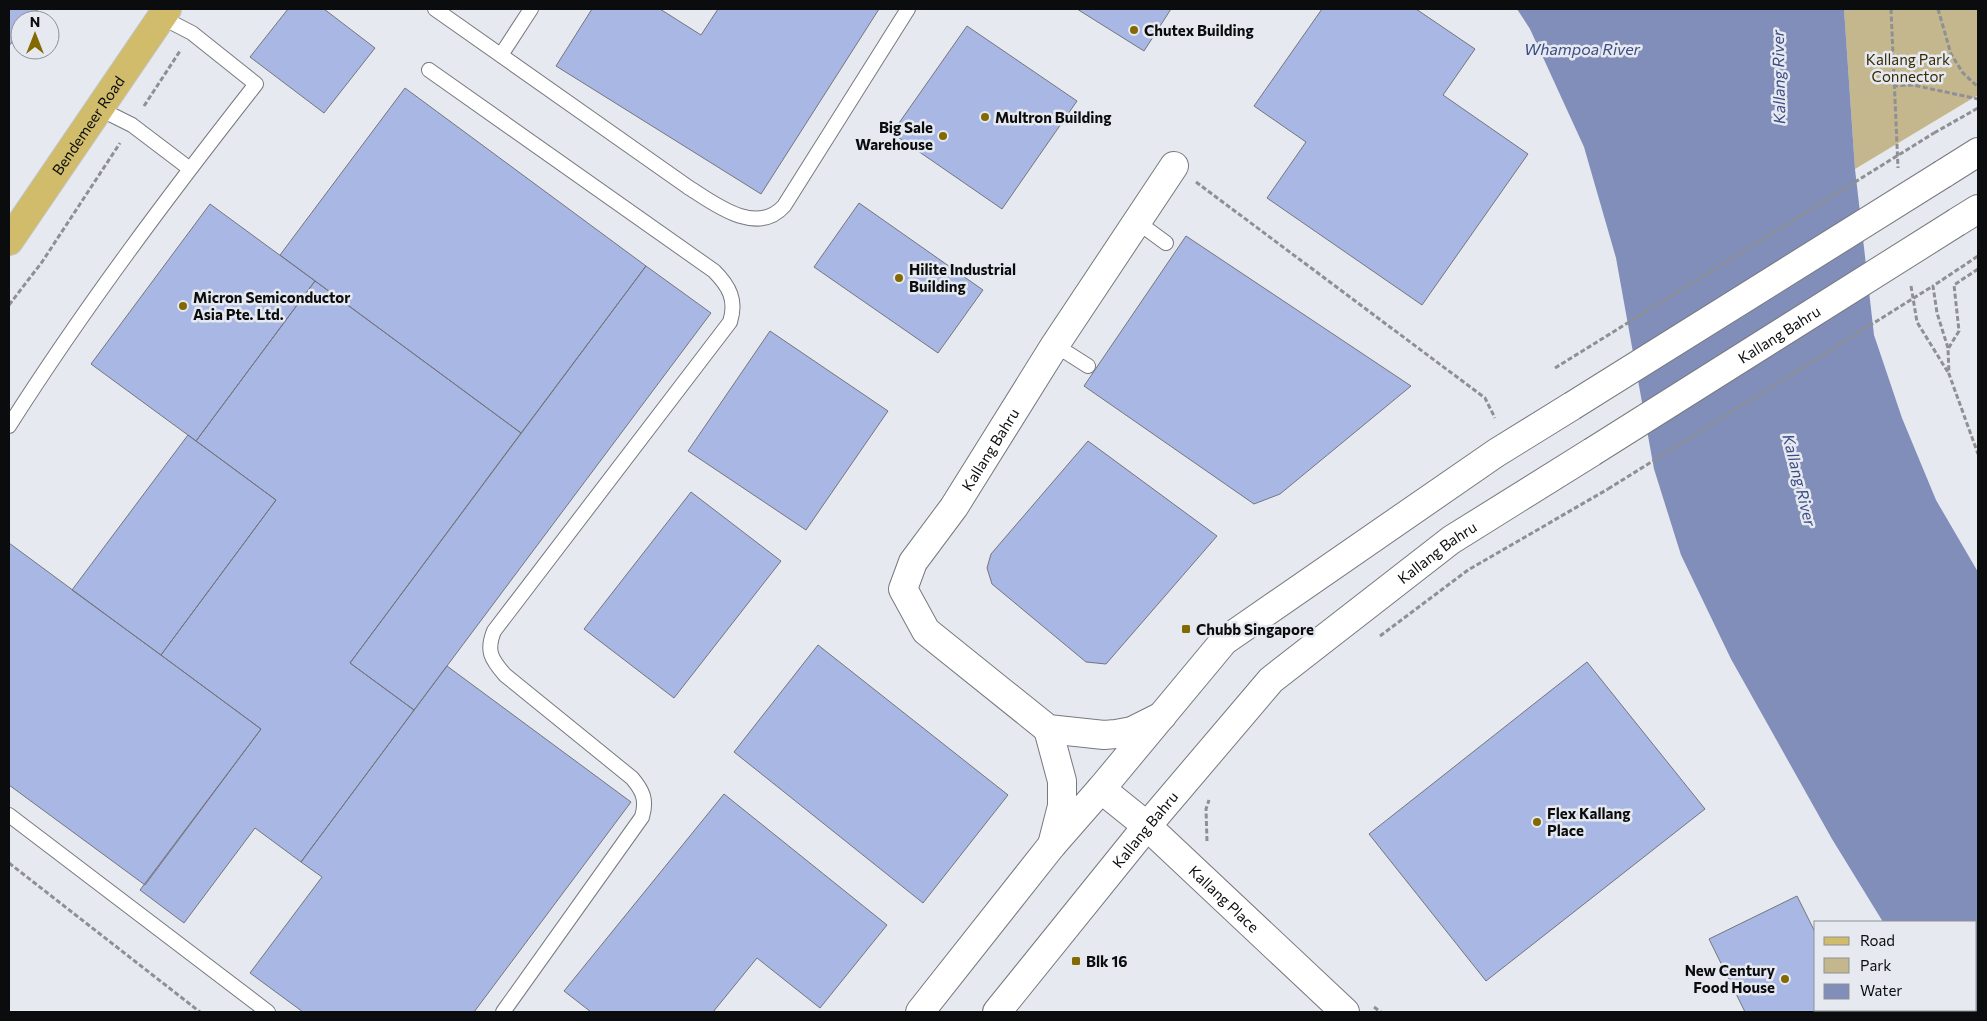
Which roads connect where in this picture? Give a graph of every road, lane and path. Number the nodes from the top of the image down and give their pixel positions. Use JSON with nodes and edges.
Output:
{"nodes":[{"id":1,"x":434,"y":9,"type":"edge"},
{"id":2,"x":531,"y":9,"type":"edge"},
{"id":3,"x":908,"y":9,"type":"edge"},
{"id":4,"x":1938,"y":9,"type":"edge"},
{"id":5,"x":164,"y":13,"type":"edge"},
{"id":6,"x":192,"y":33,"type":"junction"},
{"id":7,"x":501,"y":55,"type":"junction"},
{"id":8,"x":429,"y":70,"type":"dead end"},
{"id":9,"x":1893,"y":86,"type":"dead end"},
{"id":10,"x":1978,"y":87,"type":"edge"},
{"id":11,"x":1978,"y":99,"type":"edge"},
{"id":12,"x":100,"y":108,"type":"junction"},
{"id":13,"x":1978,"y":108,"type":"edge"},
{"id":14,"x":132,"y":125,"type":"junction"},
{"id":15,"x":1978,"y":152,"type":"edge"},
{"id":16,"x":1174,"y":166,"type":"joint"},
{"id":17,"x":190,"y":168,"type":"junction"},
{"id":18,"x":1967,"y":215,"type":"edge"},
{"id":19,"x":1136,"y":222,"type":"junction"},
{"id":20,"x":9,"y":241,"type":"edge"},
{"id":21,"x":1166,"y":243,"type":"dead end"},
{"id":22,"x":1978,"y":256,"type":"edge"},
{"id":23,"x":1978,"y":270,"type":"edge"},
{"id":24,"x":1933,"y":286,"type":"junction"},
{"id":25,"x":9,"y":305,"type":"edge"},
{"id":26,"x":1055,"y":345,"type":"junction"},
{"id":27,"x":1948,"y":349,"type":"junction"},
{"id":28,"x":1088,"y":366,"type":"dead end"},
{"id":29,"x":1555,"y":368,"type":"dead end"},
{"id":30,"x":1496,"y":418,"type":"dead end"},
{"id":31,"x":9,"y":426,"type":"edge"},
{"id":32,"x":1978,"y":454,"type":"edge"},
{"id":33,"x":1376,"y":638,"type":"dead end"},
{"id":34,"x":1162,"y":716,"type":"junction"},
{"id":35,"x":1048,"y":729,"type":"junction"},
{"id":36,"x":1101,"y":789,"type":"junction"},
{"id":37,"x":1212,"y":792,"type":"dead end"},
{"id":38,"x":9,"y":815,"type":"edge"},
{"id":39,"x":1147,"y":826,"type":"junction"},
{"id":40,"x":1052,"y":844,"type":"junction"},
{"id":41,"x":1210,"y":849,"type":"dead end"},
{"id":42,"x":9,"y":863,"type":"edge"},
{"id":43,"x":1373,"y":1006,"type":"dead end"},
{"id":44,"x":200,"y":1012,"type":"edge"},
{"id":45,"x":268,"y":1012,"type":"edge"},
{"id":46,"x":503,"y":1012,"type":"edge"},
{"id":47,"x":920,"y":1012,"type":"edge"},
{"id":48,"x":997,"y":1012,"type":"edge"},
{"id":49,"x":1345,"y":1012,"type":"edge"},
{"id":50,"x":1380,"y":1012,"type":"edge"}],
"edges":[{"from":1,"to":7,"type":"lane"},
{"from":2,"to":7,"type":"lane"},
{"from":3,"to":7,"type":"lane"},
{"from":4,"to":10,"type":"path"},
{"from":5,"to":6,"type":"lane"},
{"from":5,"to":12,"type":"main road","name":"Bendemeer Road"},
{"from":6,"to":14,"type":"path"},
{"from":6,"to":17,"type":"lane"},
{"from":8,"to":46,"type":"lane"},
{"from":9,"to":11,"type":"path"},
{"from":12,"to":14,"type":"lane"},
{"from":12,"to":20,"type":"main road","name":"Bendemeer Road"},
{"from":13,"to":29,"type":"path","bridge":true},
{"from":14,"to":17,"type":"lane"},
{"from":14,"to":25,"type":"path"},
{"from":15,"to":34,"type":"main road","bridge":true},
{"from":16,"to":19,"type":"main road","name":"Kallang Bahru"},
{"from":16,"to":30,"type":"path"},
{"from":17,"to":31,"type":"lane"},
{"from":18,"to":39,"type":"main road","name":"Kallang Bahru","bridge":true},
{"from":19,"to":21,"type":"lane"},
{"from":19,"to":26,"type":"main road","name":"Kallang Bahru"},
{"from":22,"to":24,"type":"path"},
{"from":23,"to":27,"type":"path"},
{"from":24,"to":27,"type":"path"},
{"from":24,"to":33,"type":"path","bridge":true},
{"from":26,"to":28,"type":"lane"},
{"from":26,"to":35,"type":"main road","name":"Kallang Bahru"},
{"from":27,"to":32,"type":"path"},
{"from":34,"to":35,"type":"main road"},
{"from":34,"to":36,"type":"main road"},
{"from":35,"to":40,"type":"main road"},
{"from":36,"to":39,"type":"main road","name":"Kallang Place"},
{"from":36,"to":40,"type":"main road"},
{"from":37,"to":41,"type":"path"},
{"from":38,"to":45,"type":"lane"},
{"from":39,"to":48,"type":"main road","name":"Kallang Bahru"},
{"from":39,"to":49,"type":"main road","name":"Kallang Place"},
{"from":40,"to":47,"type":"main road"},
{"from":42,"to":44,"type":"path"},
{"from":43,"to":50,"type":"path"}]}
